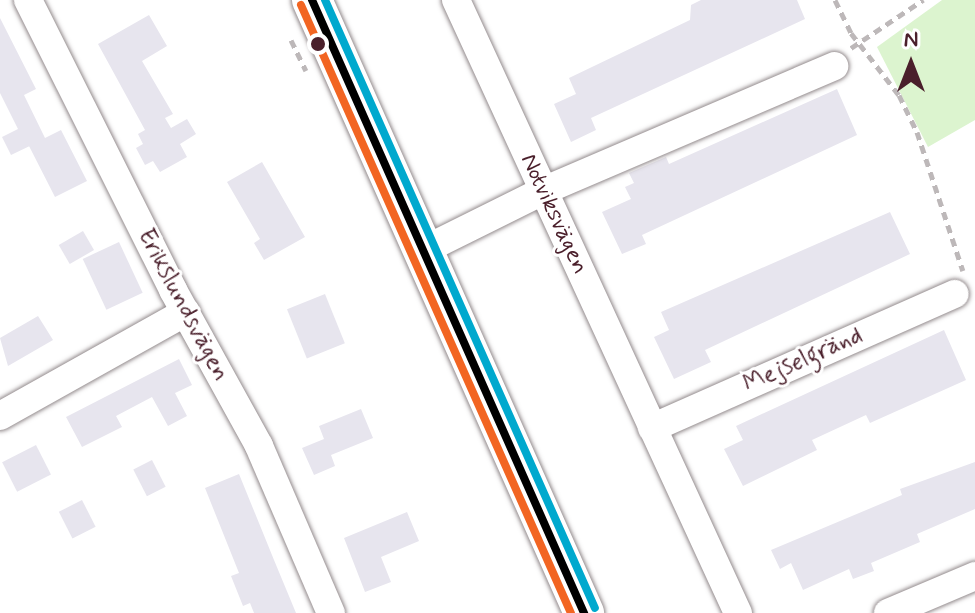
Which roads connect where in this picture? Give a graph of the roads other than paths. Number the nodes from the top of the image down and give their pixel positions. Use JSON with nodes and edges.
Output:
{"nodes":[{"id":1,"x":28,"y":0,"type":"edge"},
{"id":2,"x":312,"y":0,"type":"edge"},
{"id":3,"x":456,"y":0,"type":"edge"},
{"id":4,"x":834,"y":66,"type":"road end"},
{"id":5,"x":543,"y":191,"type":"junction"},
{"id":6,"x":420,"y":252,"type":"junction"},
{"id":7,"x":962,"y":290,"type":"road end"},
{"id":8,"x":186,"y":312,"type":"junction"},
{"id":9,"x":0,"y":416,"type":"edge"},
{"id":10,"x":652,"y":428,"type":"junction"},
{"id":11,"x":975,"y":576,"type":"edge"},
{"id":12,"x":331,"y":613,"type":"edge"},
{"id":13,"x":584,"y":613,"type":"edge"},
{"id":14,"x":738,"y":613,"type":"edge"},
{"id":15,"x":888,"y":613,"type":"edge"}],
"edges":[{"from":1,"to":8,"type":"street","name":"Erikslundsvägen"},
{"from":2,"to":6,"type":"street"},
{"from":3,"to":5,"type":"street","name":"Notviksvägen"},
{"from":4,"to":5,"type":"street"},
{"from":5,"to":6,"type":"street"},
{"from":5,"to":10,"type":"street","name":"Notviksvägen"},
{"from":6,"to":13,"type":"street"},
{"from":7,"to":10,"type":"street","name":"Mejselgränd"},
{"from":8,"to":9,"type":"street"},
{"from":8,"to":12,"type":"street","name":"Erikslundsvägen"},
{"from":10,"to":14,"type":"street","name":"Notviksvägen"},
{"from":11,"to":15,"type":"street"}]}
